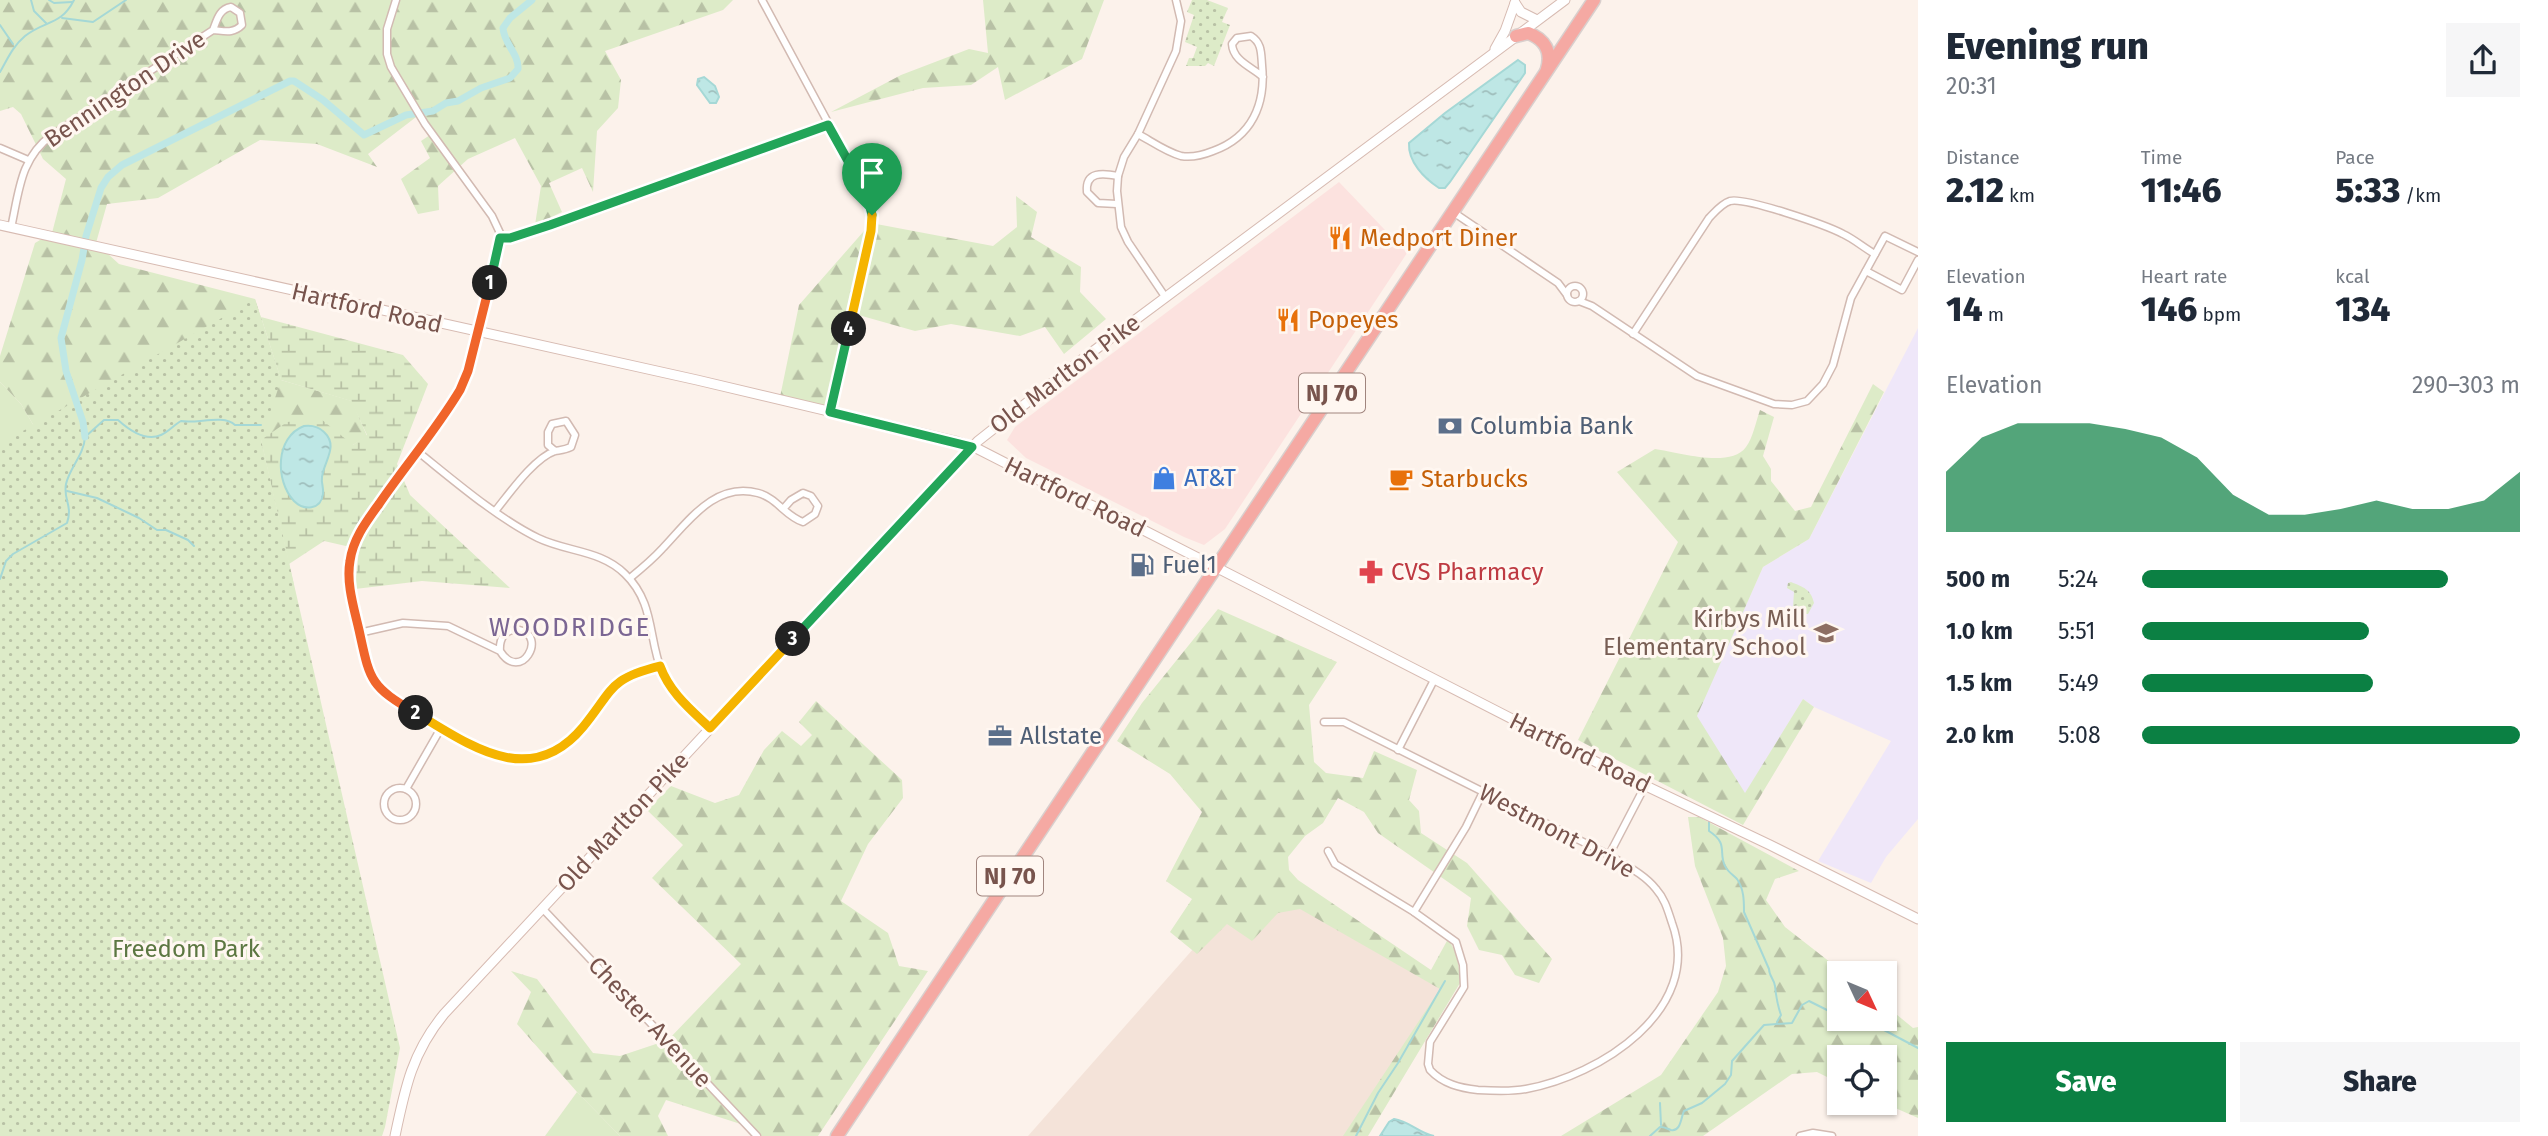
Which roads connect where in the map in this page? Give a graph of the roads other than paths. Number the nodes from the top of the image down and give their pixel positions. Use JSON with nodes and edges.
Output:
{"nodes":[{"id":1,"x":396,"y":0,"type":"edge"},
{"id":2,"x":762,"y":0,"type":"edge"},
{"id":3,"x":1176,"y":0,"type":"edge"},
{"id":4,"x":1565,"y":0,"type":"edge"},
{"id":5,"x":1594,"y":0,"type":"edge"},
{"id":6,"x":1515,"y":2,"type":"edge"},
{"id":7,"x":1538,"y":20,"type":"junction"},
{"id":8,"x":213,"y":30,"type":"junction"},
{"id":9,"x":1516,"y":36,"type":"junction"},
{"id":10,"x":1489,"y":56,"type":"junction"},
{"id":11,"x":1546,"y":72,"type":"junction"},
{"id":12,"x":1263,"y":77,"type":"junction"},
{"id":13,"x":828,"y":125,"type":"junction"},
{"id":14,"x":1138,"y":134,"type":"junction"},
{"id":15,"x":2,"y":151,"type":"edge"},
{"id":16,"x":28,"y":160,"type":"junction"},
{"id":17,"x":1118,"y":176,"type":"junction"},
{"id":18,"x":1117,"y":204,"type":"junction"},
{"id":19,"x":1453,"y":212,"type":"junction"},
{"id":20,"x":0,"y":225,"type":"edge"},
{"id":21,"x":11,"y":228,"type":"junction"},
{"id":22,"x":500,"y":238,"type":"junction"},
{"id":23,"x":1918,"y":252,"type":"edge"},
{"id":24,"x":1875,"y":254,"type":"junction"},
{"id":25,"x":1918,"y":260,"type":"edge"},
{"id":26,"x":1866,"y":271,"type":"junction"},
{"id":27,"x":1558,"y":283,"type":"junction"},
{"id":28,"x":1571,"y":287,"type":"junction"},
{"id":29,"x":1583,"y":293,"type":"junction"},
{"id":30,"x":1567,"y":295,"type":"junction"},
{"id":31,"x":1166,"y":298,"type":"junction"},
{"id":32,"x":1579,"y":301,"type":"junction"},
{"id":33,"x":1592,"y":306,"type":"junction"},
{"id":34,"x":477,"y":332,"type":"junction"},
{"id":35,"x":1633,"y":334,"type":"junction"},
{"id":36,"x":830,"y":412,"type":"junction"},
{"id":37,"x":972,"y":447,"type":"junction"},
{"id":38,"x":417,"y":451,"type":"junction"},
{"id":39,"x":555,"y":452,"type":"junction"},
{"id":40,"x":784,"y":508,"type":"junction"},
{"id":41,"x":496,"y":510,"type":"junction"},
{"id":42,"x":1215,"y":569,"type":"junction"},
{"id":43,"x":630,"y":578,"type":"junction"},
{"id":44,"x":359,"y":633,"type":"junction"},
{"id":45,"x":500,"y":651,"type":"junction"},
{"id":46,"x":660,"y":666,"type":"junction"},
{"id":47,"x":1434,"y":680,"type":"junction"},
{"id":48,"x":1324,"y":722,"type":"dead end"},
{"id":49,"x":441,"y":728,"type":"junction"},
{"id":50,"x":710,"y":728,"type":"junction"},
{"id":51,"x":1398,"y":750,"type":"junction"},
{"id":52,"x":1645,"y":786,"type":"junction"},
{"id":53,"x":406,"y":789,"type":"junction"},
{"id":54,"x":1483,"y":792,"type":"junction"},
{"id":55,"x":1328,"y":851,"type":"dead end"},
{"id":56,"x":1609,"y":855,"type":"junction"},
{"id":57,"x":542,"y":908,"type":"junction"},
{"id":58,"x":1414,"y":912,"type":"junction"},
{"id":59,"x":1918,"y":919,"type":"edge"},
{"id":60,"x":395,"y":1136,"type":"edge"},
{"id":61,"x":757,"y":1136,"type":"edge"},
{"id":62,"x":837,"y":1136,"type":"edge"},
{"id":63,"x":1800,"y":1136,"type":"edge"},
{"id":64,"x":1832,"y":1136,"type":"edge"}],
"edges":[{"from":1,"to":22,"type":"street"},
{"from":2,"to":13,"type":"street"},
{"from":3,"to":14,"type":"street"},
{"from":4,"to":7,"type":"street","name":"Old Marlton Pike"},
{"from":5,"to":11,"type":"highway","number":"NJ 70"},
{"from":6,"to":7,"type":"street"},
{"from":6,"to":9,"type":"street"},
{"from":6,"to":10,"type":"street"},
{"from":7,"to":9,"type":"street","name":"Old Marlton Pike"},
{"from":8,"to":8,"type":"street","name":"Bennington Drive"},
{"from":8,"to":16,"type":"street","name":"Bennington Drive"},
{"from":9,"to":10,"type":"street","name":"Old Marlton Pike"},
{"from":9,"to":11,"type":"highway"},
{"from":10,"to":31,"type":"street","name":"Old Marlton Pike"},
{"from":11,"to":19,"type":"highway","number":"NJ 70"},
{"from":12,"to":12,"type":"street"},
{"from":12,"to":14,"type":"street"},
{"from":13,"to":22,"type":"street"},
{"from":13,"to":36,"type":"street"},
{"from":14,"to":17,"type":"street"},
{"from":15,"to":16,"type":"street"},
{"from":16,"to":21,"type":"street","name":"Bennington Drive"},
{"from":17,"to":18,"type":"street"},
{"from":17,"to":18,"type":"street"},
{"from":18,"to":31,"type":"street"},
{"from":19,"to":27,"type":"street"},
{"from":19,"to":42,"type":"highway","number":"NJ 70"},
{"from":20,"to":21,"type":"street","name":"Hartford Road"},
{"from":21,"to":34,"type":"street","name":"Hartford Road"},
{"from":22,"to":34,"type":"street"},
{"from":23,"to":24,"type":"street"},
{"from":24,"to":26,"type":"street"},
{"from":24,"to":35,"type":"street"},
{"from":25,"to":26,"type":"street"},
{"from":26,"to":35,"type":"street"},
{"from":27,"to":28,"type":"street"},
{"from":27,"to":30,"type":"street"},
{"from":28,"to":29,"type":"street"},
{"from":28,"to":30,"type":"street"},
{"from":29,"to":32,"type":"street"},
{"from":29,"to":33,"type":"street"},
{"from":30,"to":32,"type":"street"},
{"from":31,"to":37,"type":"street","name":"Old Marlton Pike"},
{"from":32,"to":33,"type":"street"},
{"from":33,"to":35,"type":"street"},
{"from":34,"to":36,"type":"street","name":"Hartford Road"},
{"from":34,"to":38,"type":"street"},
{"from":36,"to":37,"type":"street","name":"Hartford Road"},
{"from":37,"to":42,"type":"street","name":"Hartford Road"},
{"from":37,"to":50,"type":"street","name":"Old Marlton Pike"},
{"from":38,"to":41,"type":"street"},
{"from":38,"to":44,"type":"street"},
{"from":39,"to":39,"type":"street"},
{"from":39,"to":41,"type":"street"},
{"from":40,"to":40,"type":"street"},
{"from":40,"to":43,"type":"street"},
{"from":41,"to":43,"type":"street"},
{"from":42,"to":47,"type":"street","name":"Hartford Road"},
{"from":42,"to":62,"type":"highway","number":"NJ 70"},
{"from":43,"to":46,"type":"street"},
{"from":44,"to":45,"type":"street"},
{"from":44,"to":49,"type":"street"},
{"from":45,"to":45,"type":"street"},
{"from":46,"to":49,"type":"street"},
{"from":46,"to":50,"type":"street"},
{"from":47,"to":51,"type":"street"},
{"from":47,"to":52,"type":"street","name":"Hartford Road"},
{"from":48,"to":51,"type":"street","name":"Westmont Drive"},
{"from":49,"to":53,"type":"street"},
{"from":50,"to":57,"type":"street","name":"Old Marlton Pike"},
{"from":51,"to":54,"type":"street","name":"Westmont Drive"},
{"from":52,"to":56,"type":"street"},
{"from":52,"to":59,"type":"street","name":"Hartford Road"},
{"from":53,"to":53,"type":"street"},
{"from":54,"to":56,"type":"street","name":"Westmont Drive"},
{"from":54,"to":58,"type":"street"},
{"from":55,"to":58,"type":"street","name":"Westmont Drive"},
{"from":56,"to":58,"type":"street","name":"Westmont Drive"},
{"from":57,"to":60,"type":"street","name":"Old Marlton Pike"},
{"from":57,"to":61,"type":"street","name":"Chester Avenue"},
{"from":63,"to":64,"type":"street"}]}
